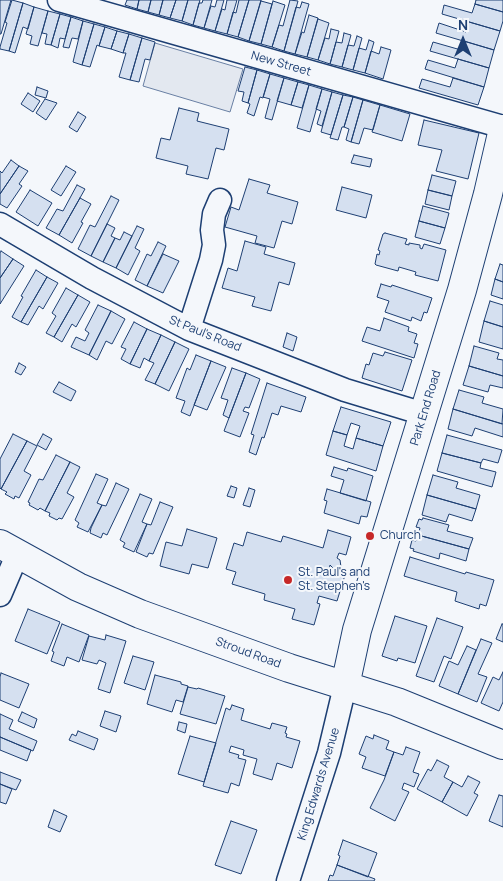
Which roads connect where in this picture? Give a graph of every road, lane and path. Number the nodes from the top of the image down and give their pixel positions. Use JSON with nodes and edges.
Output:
{"nodes":[{"id":1,"x":59,"y":0,"type":"edge"},
{"id":2,"x":503,"y":128,"type":"edge"},
{"id":3,"x":220,"y":200,"type":"dead end"},
{"id":4,"x":0,"y":224,"type":"edge"},
{"id":5,"x":189,"y":329,"type":"junction"},
{"id":6,"x":424,"y":414,"type":"junction"},
{"id":7,"x":9,"y":548,"type":"edge"},
{"id":8,"x":0,"y":595,"type":"edge"},
{"id":9,"x":345,"y":686,"type":"junction"},
{"id":10,"x":503,"y":745,"type":"edge"},
{"id":11,"x":288,"y":881,"type":"edge"}],
"edges":[{"from":1,"to":2,"type":"street","name":"New Street"},
{"from":2,"to":6,"type":"main road","name":"Park End Road"},
{"from":3,"to":5,"type":"street"},
{"from":4,"to":5,"type":"street","name":"St Paul's Road"},
{"from":5,"to":6,"type":"street","name":"St Paul's Road"},
{"from":6,"to":9,"type":"main road","name":"Park End Road"},
{"from":7,"to":8,"type":"street"},
{"from":7,"to":9,"type":"main road","name":"Stroud Road"},
{"from":9,"to":10,"type":"main road","name":"Stroud Road"},
{"from":9,"to":11,"type":"street","name":"King Edwards Avenue"}]}
